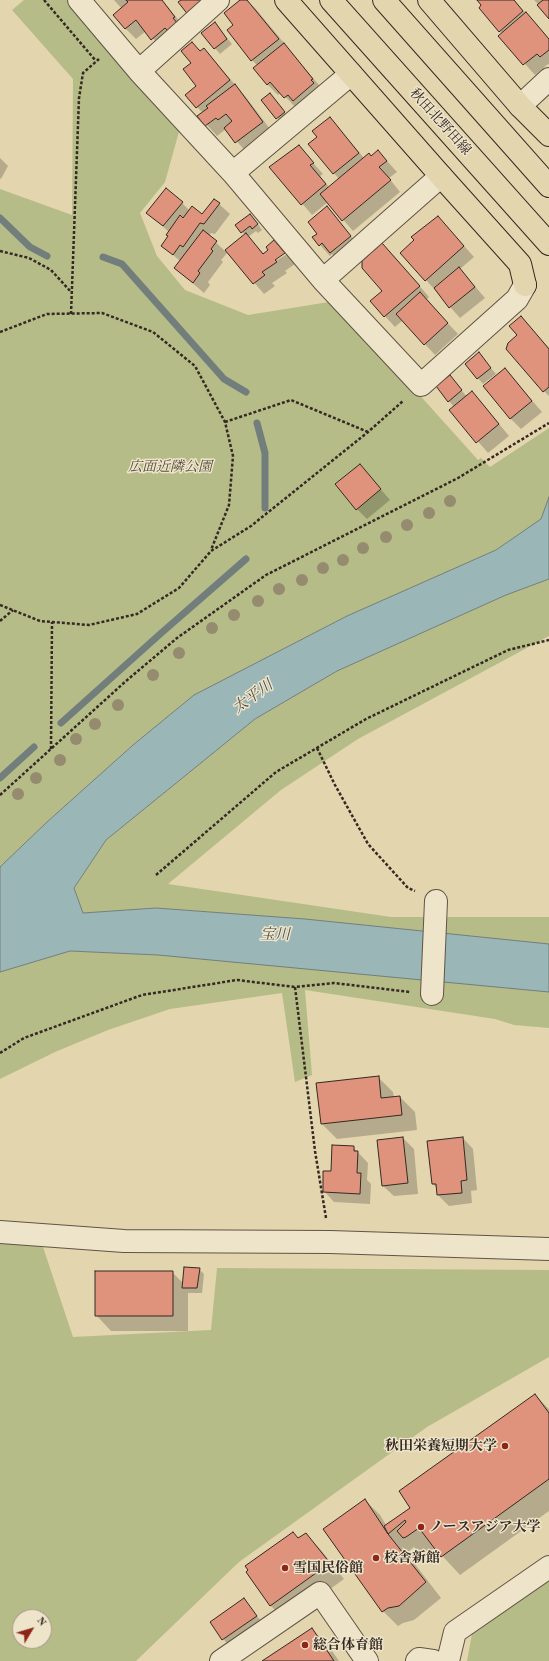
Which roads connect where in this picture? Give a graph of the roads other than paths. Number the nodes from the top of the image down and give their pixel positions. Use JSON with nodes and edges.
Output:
{"nodes":[{"id":1,"x":79,"y":0,"type":"edge"},
{"id":2,"x":218,"y":0,"type":"edge"},
{"id":3,"x":286,"y":0,"type":"edge"},
{"id":4,"x":331,"y":0,"type":"edge"},
{"id":5,"x":384,"y":0,"type":"edge"},
{"id":6,"x":430,"y":0,"type":"edge"},
{"id":7,"x":139,"y":71,"type":"junction"},
{"id":8,"x":351,"y":74,"type":"junction"},
{"id":9,"x":549,"y":79,"type":"edge"},
{"id":10,"x":520,"y":106,"type":"junction"},
{"id":11,"x":549,"y":134,"type":"edge"},
{"id":12,"x":233,"y":173,"type":"junction"},
{"id":13,"x":441,"y":176,"type":"junction"},
{"id":14,"x":549,"y":186,"type":"edge"},
{"id":15,"x":549,"y":244,"type":"edge"},
{"id":16,"x":322,"y":280,"type":"junction"},
{"id":17,"x":525,"y":285,"type":"joint"},
{"id":18,"x":436,"y":901,"type":"road end"},
{"id":19,"x":432,"y":994,"type":"road end"},
{"id":20,"x":0,"y":1232,"type":"edge"},
{"id":21,"x":549,"y":1249,"type":"edge"},
{"id":22,"x":549,"y":1567,"type":"edge"},
{"id":23,"x":222,"y":1661,"type":"edge"},
{"id":24,"x":367,"y":1661,"type":"edge"},
{"id":25,"x":416,"y":1661,"type":"edge"},
{"id":26,"x":433,"y":1661,"type":"edge"},
{"id":27,"x":448,"y":1661,"type":"edge"}],
"edges":[{"from":1,"to":7,"type":"street"},
{"from":2,"to":7,"type":"street"},
{"from":3,"to":8,"type":"main road"},
{"from":4,"to":15,"type":"main road","name":"秋田北野田線"},
{"from":5,"to":14,"type":"main road"},
{"from":6,"to":10,"type":"main road"},
{"from":7,"to":12,"type":"street"},
{"from":8,"to":12,"type":"street"},
{"from":8,"to":13,"type":"main road"},
{"from":9,"to":10,"type":"street"},
{"from":10,"to":11,"type":"main road"},
{"from":12,"to":16,"type":"street"},
{"from":13,"to":16,"type":"street"},
{"from":13,"to":17,"type":"main road"},
{"from":16,"to":17,"type":"street"},
{"from":18,"to":19,"type":"street"},
{"from":20,"to":21,"type":"street"},
{"from":22,"to":27,"type":"street"},
{"from":23,"to":24,"type":"street"},
{"from":25,"to":26,"type":"street"}]}
